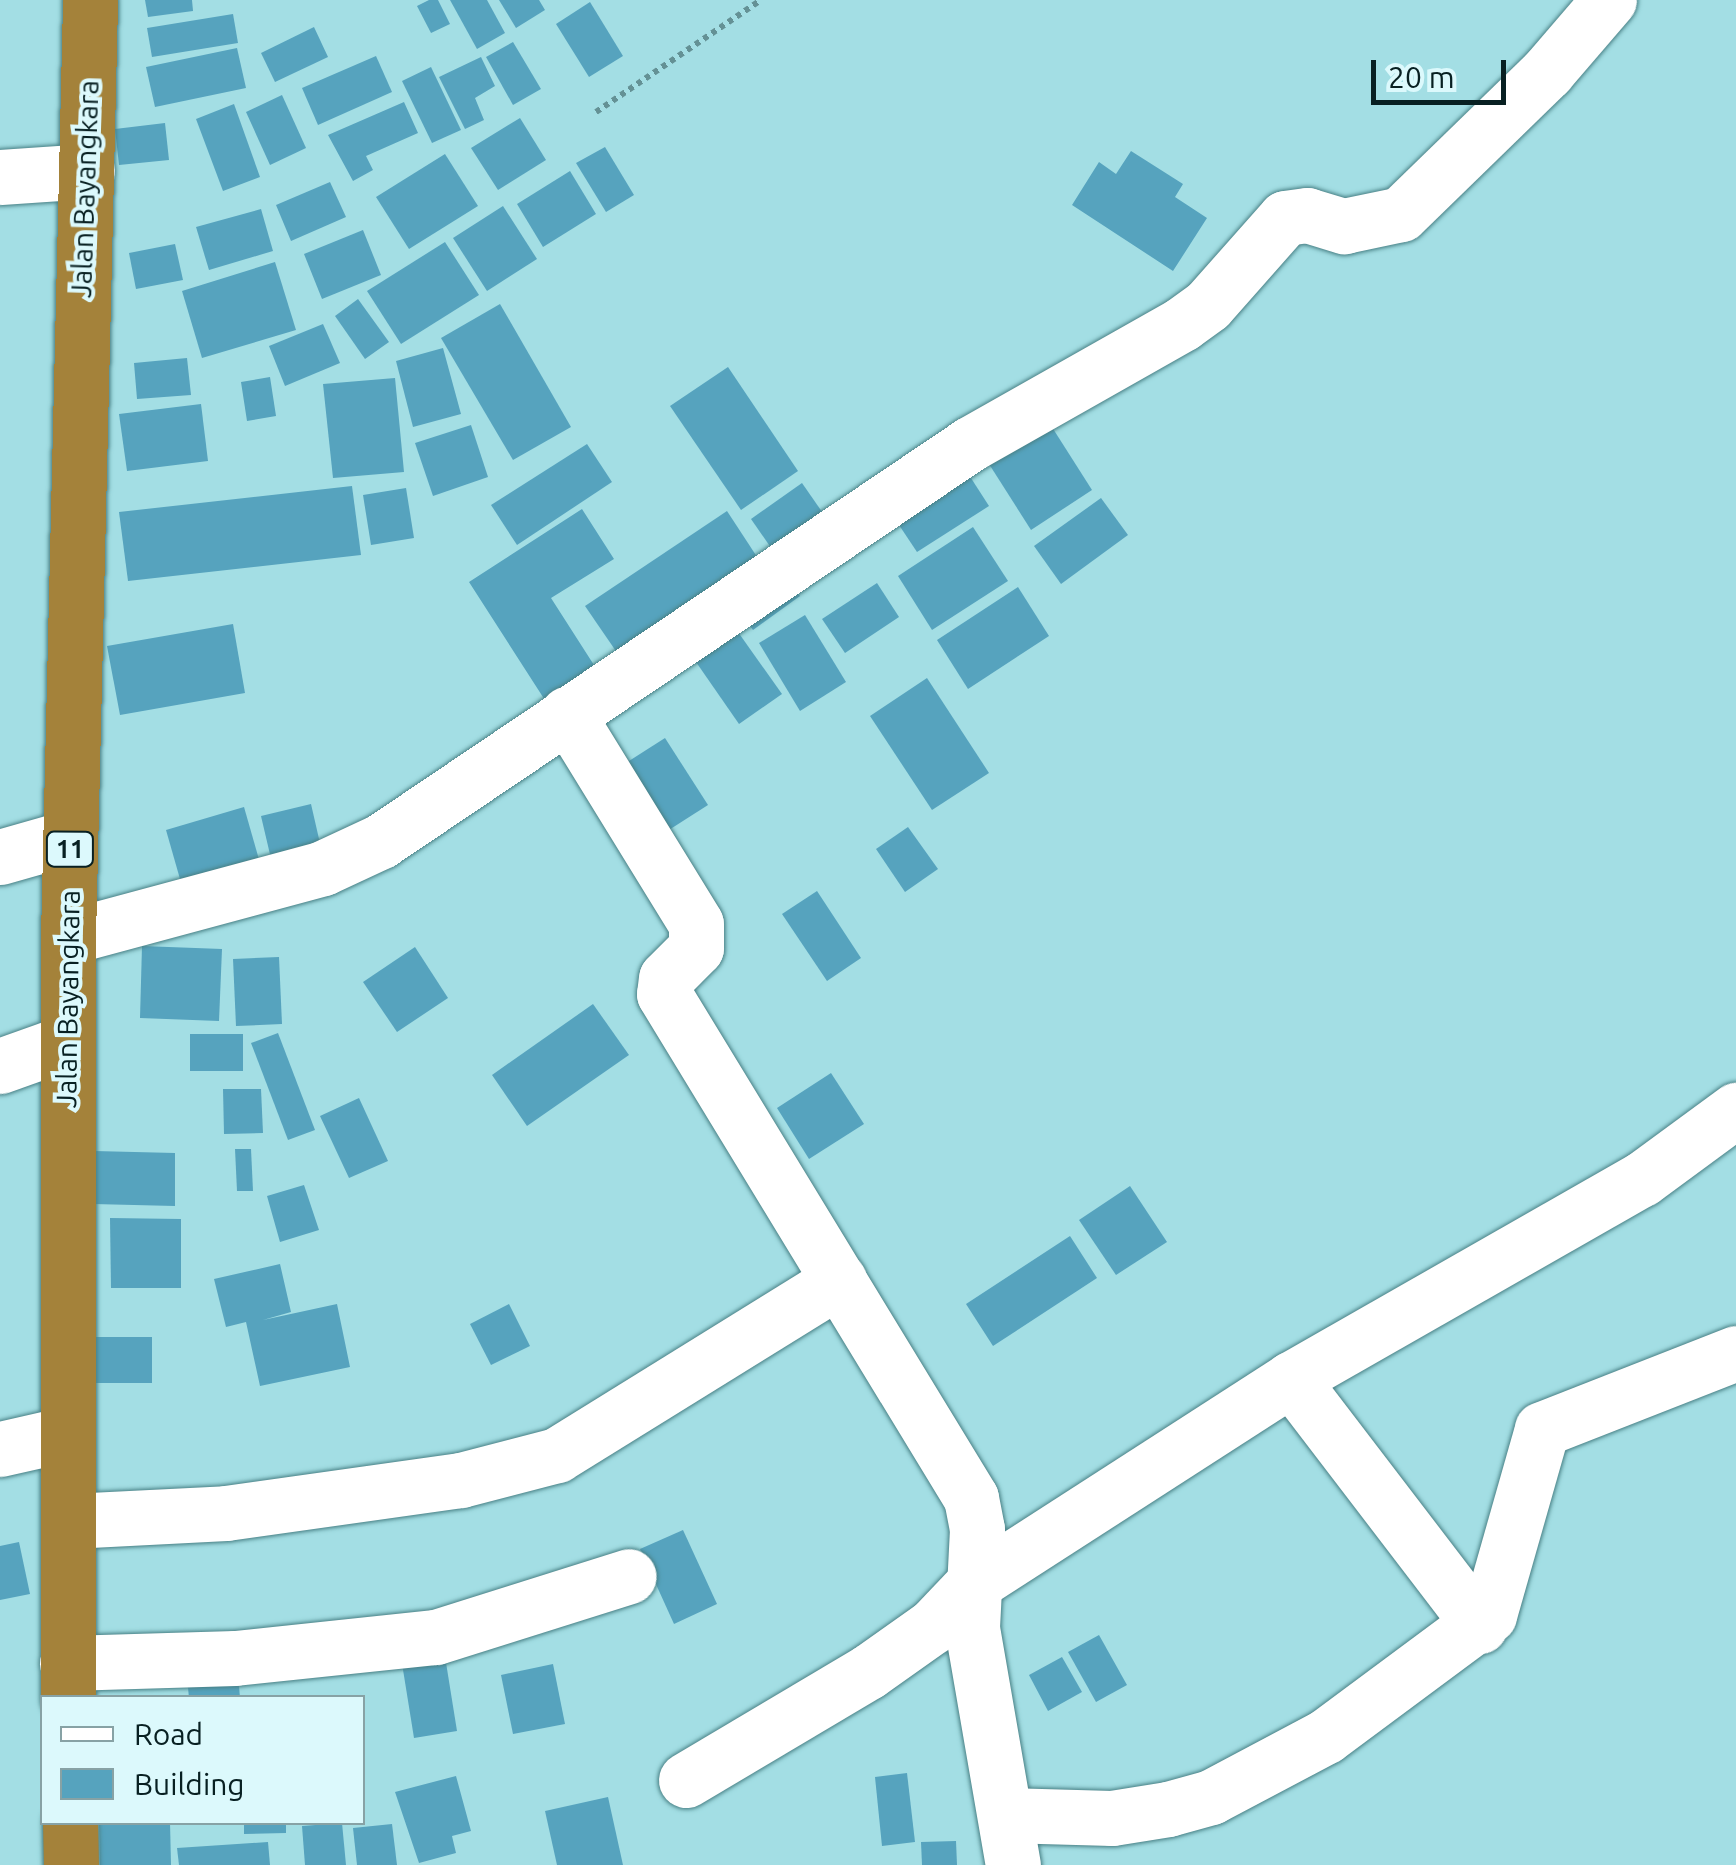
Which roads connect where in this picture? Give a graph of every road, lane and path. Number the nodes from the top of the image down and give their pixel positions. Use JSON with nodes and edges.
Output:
{"nodes":[{"id":1,"x":90,"y":0,"type":"edge"},
{"id":2,"x":761,"y":0,"type":"edge"},
{"id":3,"x":1609,"y":0,"type":"edge"},
{"id":4,"x":596,"y":112,"type":"dead end"},
{"id":5,"x":86,"y":171,"type":"junction"},
{"id":6,"x":0,"y":178,"type":"edge"},
{"id":7,"x":567,"y":714,"type":"junction"},
{"id":8,"x":70,"y":838,"type":"junction"},
{"id":9,"x":0,"y":857,"type":"edge"},
{"id":10,"x":68,"y":937,"type":"junction"},
{"id":11,"x":67,"y":1042,"type":"junction"},
{"id":12,"x":0,"y":1066,"type":"edge"},
{"id":13,"x":1736,"y":1110,"type":"edge"},
{"id":14,"x":839,"y":1280,"type":"junction"},
{"id":15,"x":1736,"y":1353,"type":"edge"},
{"id":16,"x":1292,"y":1378,"type":"junction"},
{"id":17,"x":66,"y":1434,"type":"junction"},
{"id":18,"x":0,"y":1449,"type":"edge"},
{"id":19,"x":70,"y":1520,"type":"junction"},
{"id":20,"x":629,"y":1576,"type":"dead end"},
{"id":21,"x":973,"y":1584,"type":"junction"},
{"id":22,"x":1480,"y":1626,"type":"junction"},
{"id":23,"x":68,"y":1680,"type":"edge"},
{"id":24,"x":686,"y":1780,"type":"dead end"},
{"id":25,"x":70,"y":1825,"type":"edge"},
{"id":26,"x":1009,"y":1840,"type":"edge"},
{"id":27,"x":71,"y":1865,"type":"edge"}],
"edges":[{"from":1,"to":5,"type":"highway","name":"Jalan Bayangkara","number":"11"},
{"from":2,"to":4,"type":"path"},
{"from":3,"to":7,"type":"street"},
{"from":5,"to":6,"type":"street"},
{"from":5,"to":8,"type":"highway","name":"Jalan Bayangkara","number":"11"},
{"from":7,"to":10,"type":"street"},
{"from":7,"to":14,"type":"street"},
{"from":8,"to":9,"type":"street"},
{"from":8,"to":10,"type":"highway","name":"Jalan Bayangkara","number":"11"},
{"from":10,"to":11,"type":"highway","name":"Jalan Bayangkara","number":"11"},
{"from":11,"to":12,"type":"street"},
{"from":11,"to":17,"type":"highway","name":"Jalan Bayangkara","number":"11"},
{"from":13,"to":16,"type":"street"},
{"from":14,"to":19,"type":"street"},
{"from":14,"to":21,"type":"street"},
{"from":15,"to":22,"type":"street"},
{"from":16,"to":21,"type":"street"},
{"from":16,"to":22,"type":"street"},
{"from":17,"to":18,"type":"street"},
{"from":17,"to":19,"type":"highway","name":"Jalan Bayangkara","number":"11"},
{"from":19,"to":23,"type":"highway","name":"Jalan Bayangkara","number":"11"},
{"from":20,"to":23,"type":"street"},
{"from":21,"to":24,"type":"street"},
{"from":21,"to":26,"type":"street"},
{"from":22,"to":26,"type":"street"},
{"from":25,"to":27,"type":"highway"}]}
